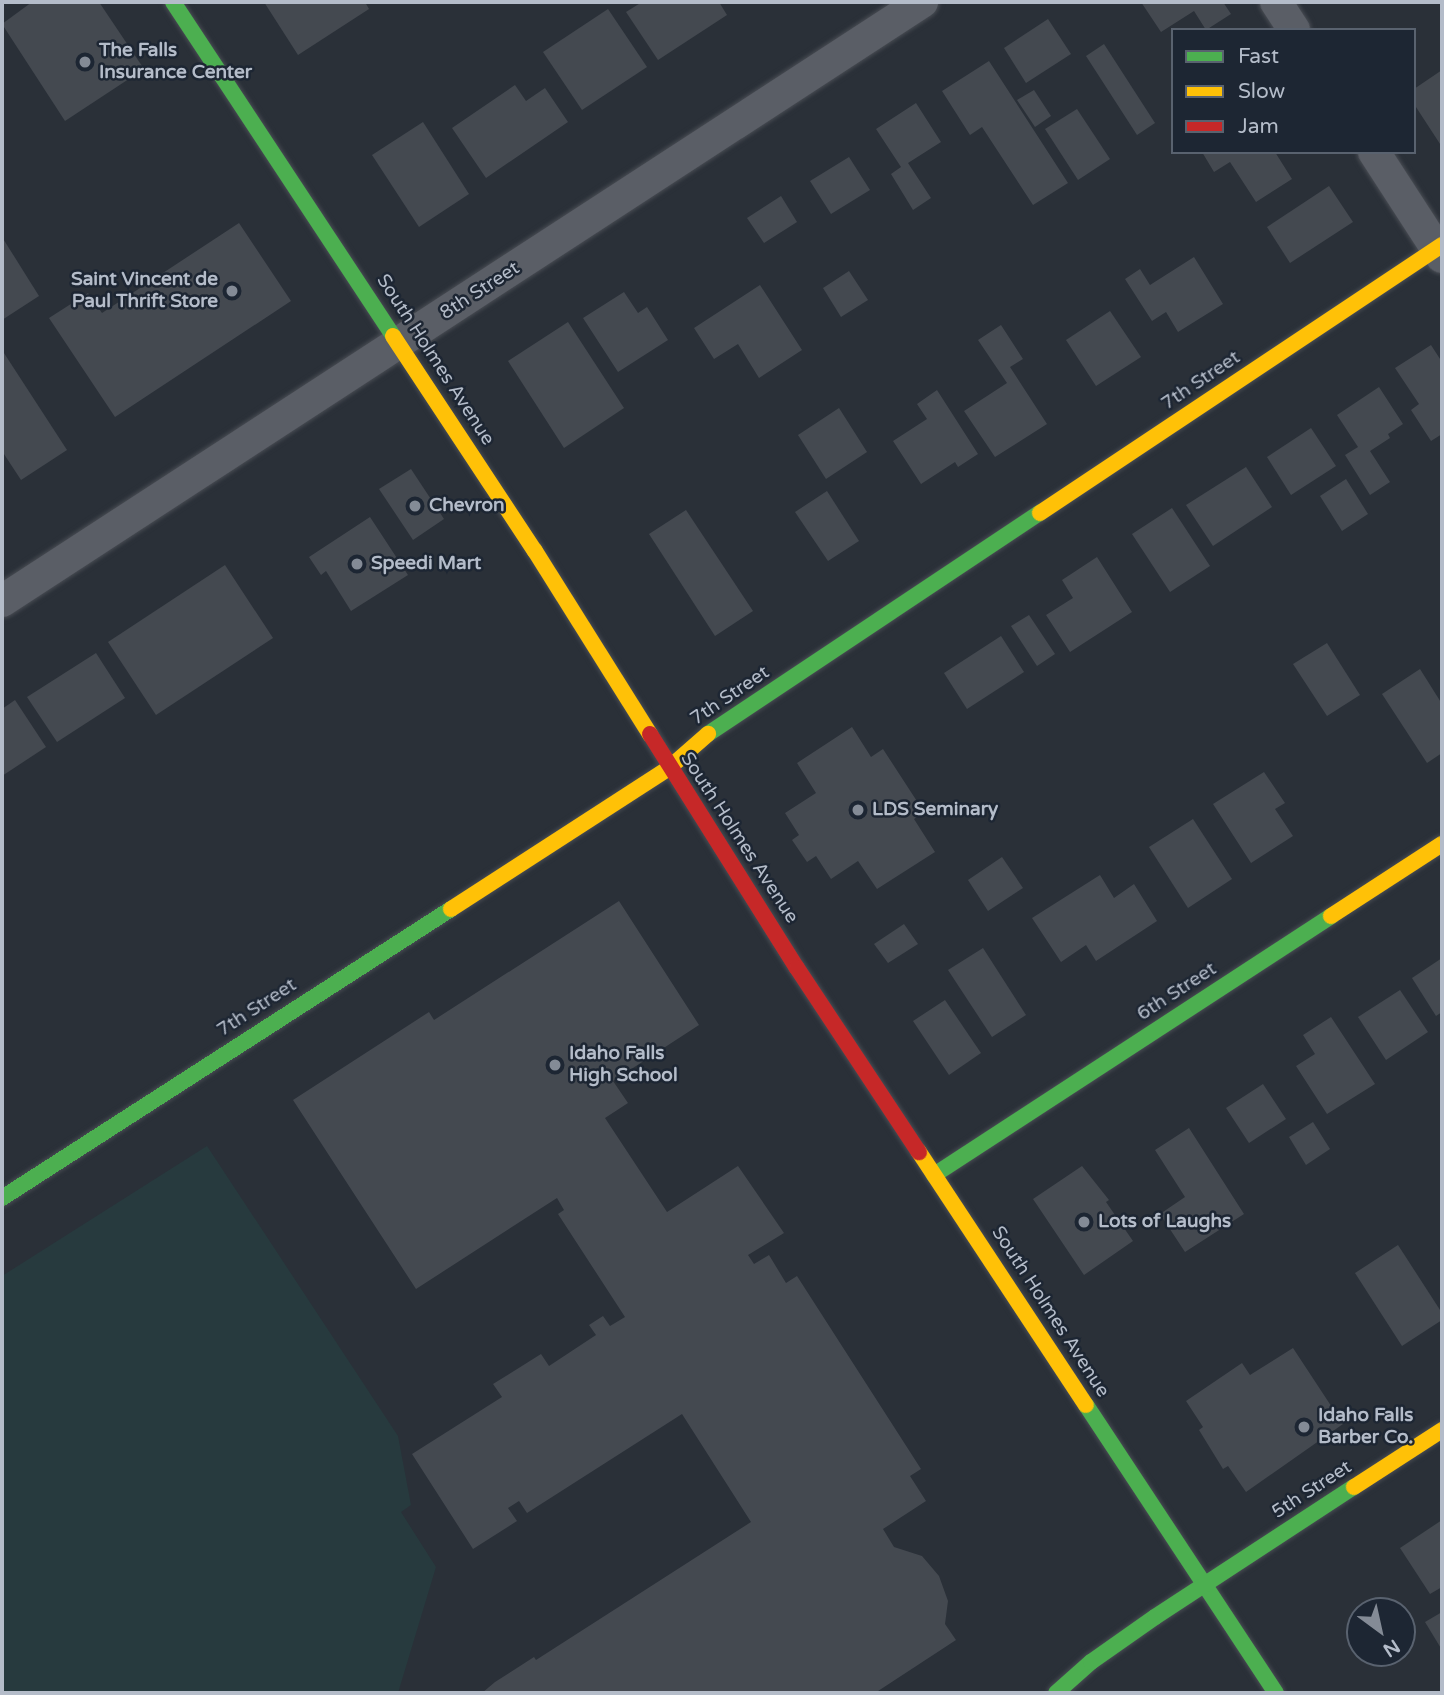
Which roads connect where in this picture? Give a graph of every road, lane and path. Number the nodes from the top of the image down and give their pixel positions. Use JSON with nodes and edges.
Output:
{"nodes":[{"id":1,"x":173,"y":2,"type":"edge"},
{"id":2,"x":922,"y":2,"type":"edge"},
{"id":3,"x":1276,"y":2,"type":"edge"},
{"id":4,"x":1293,"y":28,"type":"edge"},
{"id":5,"x":1375,"y":154,"type":"edge"},
{"id":6,"x":1440,"y":250,"type":"edge"},
{"id":7,"x":399,"y":343,"type":"junction"},
{"id":8,"x":3,"y":598,"type":"edge"},
{"id":9,"x":669,"y":768,"type":"junction"},
{"id":10,"x":1442,"y":844,"type":"edge"},
{"id":11,"x":934,"y":1174,"type":"junction"},
{"id":12,"x":2,"y":1198,"type":"edge"},
{"id":13,"x":1442,"y":1430,"type":"edge"},
{"id":14,"x":1204,"y":1585,"type":"junction"},
{"id":15,"x":1056,"y":1693,"type":"edge"},
{"id":16,"x":1276,"y":1693,"type":"edge"}],
"edges":[{"from":1,"to":7,"type":"street","name":"South Holmes Avenue"},
{"from":2,"to":7,"type":"street","name":"8th Street"},
{"from":3,"to":4,"type":"street"},
{"from":5,"to":6,"type":"street"},
{"from":6,"to":9,"type":"street","name":"7th Street"},
{"from":7,"to":8,"type":"street","name":"8th Street"},
{"from":7,"to":9,"type":"street","name":"South Holmes Avenue"},
{"from":9,"to":11,"type":"street","name":"South Holmes Avenue"},
{"from":9,"to":12,"type":"street","name":"7th Street"},
{"from":10,"to":11,"type":"street","name":"6th Street"},
{"from":11,"to":14,"type":"street","name":"South Holmes Avenue"},
{"from":13,"to":14,"type":"street","name":"5th Street"},
{"from":14,"to":15,"type":"street","name":"5th Street"},
{"from":14,"to":16,"type":"street","name":"South Holmes Avenue"}]}
